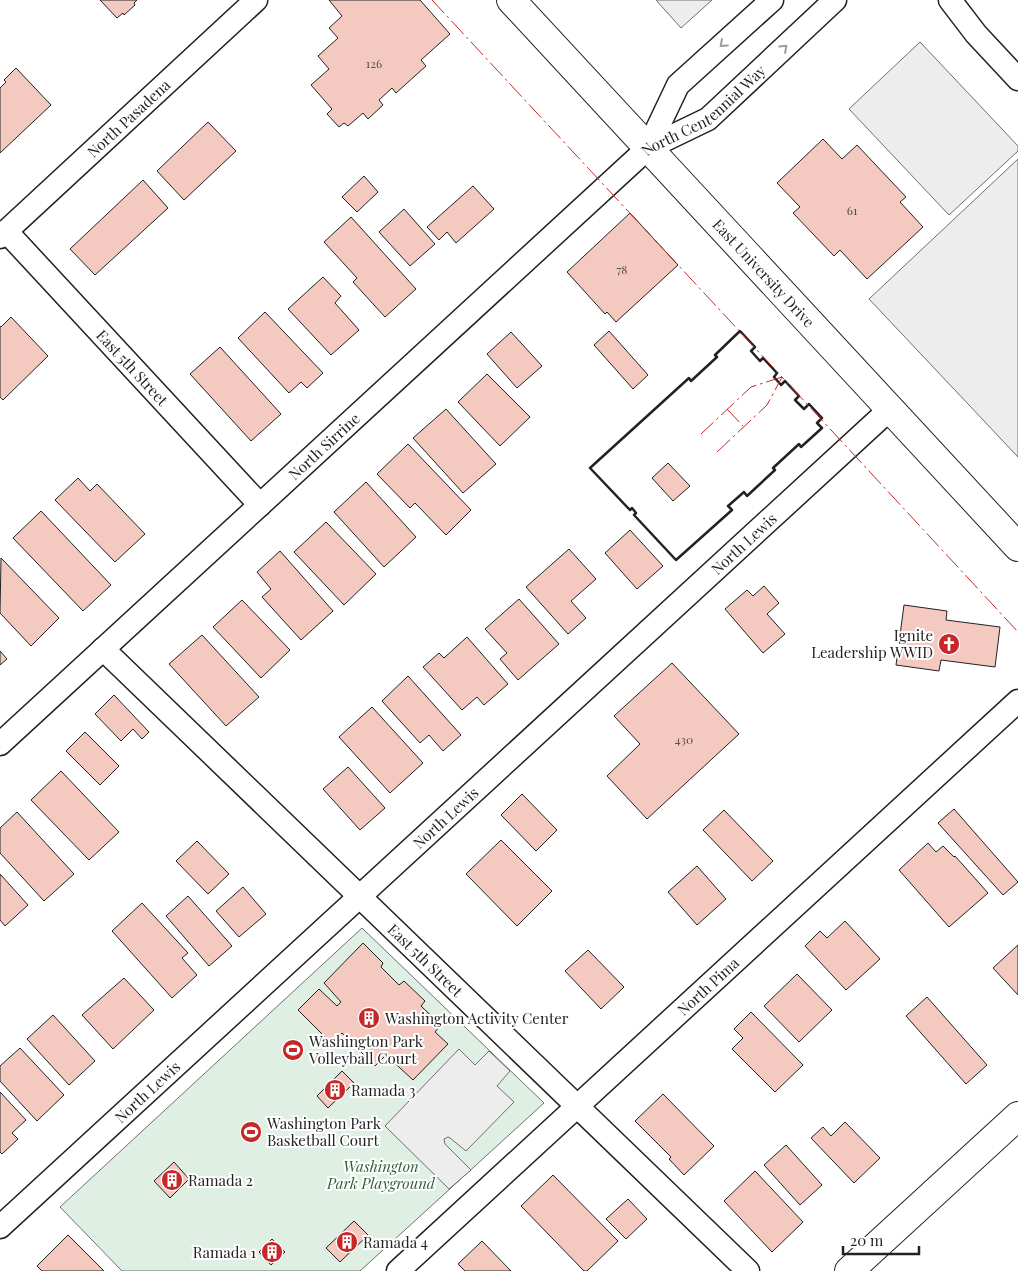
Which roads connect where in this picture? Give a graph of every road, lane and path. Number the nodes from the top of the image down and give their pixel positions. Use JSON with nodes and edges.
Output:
{"nodes":[{"id":1,"x":256,"y":0,"type":"edge"},
{"id":2,"x":511,"y":0,"type":"edge"},
{"id":3,"x":772,"y":0,"type":"edge"},
{"id":4,"x":835,"y":0,"type":"edge"},
{"id":5,"x":950,"y":0,"type":"edge"},
{"id":6,"x":1018,"y":79,"type":"edge"},
{"id":7,"x":648,"y":148,"type":"junction"},
{"id":8,"x":3,"y":234,"type":"edge"},
{"id":9,"x":890,"y":409,"type":"junction"},
{"id":10,"x":260,"y":505,"type":"junction"},
{"id":11,"x":1018,"y":547,"type":"edge"},
{"id":12,"x":103,"y":649,"type":"junction"},
{"id":13,"x":1018,"y":701,"type":"edge"},
{"id":14,"x":0,"y":744,"type":"edge"},
{"id":15,"x":360,"y":897,"type":"junction"},
{"id":16,"x":578,"y":1106,"type":"junction"},
{"id":17,"x":1018,"y":1116,"type":"edge"},
{"id":18,"x":0,"y":1227,"type":"edge"},
{"id":19,"x":398,"y":1271,"type":"edge"},
{"id":20,"x":748,"y":1271,"type":"edge"},
{"id":21,"x":850,"y":1271,"type":"edge"}],
"edges":[{"from":1,"to":8,"type":"street","name":"North Pasadena"},
{"from":2,"to":7,"type":"main road","name":"East University Drive"},
{"from":3,"to":7,"type":"street","name":"North Centennial Way","one_way":true},
{"from":7,"to":4,"type":"street","name":"North Centennial Way","one_way":true},
{"from":5,"to":6,"type":"street"},
{"from":7,"to":9,"type":"main road","name":"East University Drive"},
{"from":7,"to":10,"type":"street","name":"North Sirrine"},
{"from":8,"to":10,"type":"street","name":"East 5th Street"},
{"from":9,"to":11,"type":"main road","name":"East University Drive"},
{"from":9,"to":15,"type":"street","name":"North Lewis"},
{"from":10,"to":12,"type":"street","name":"North Sirrine"},
{"from":12,"to":14,"type":"street","name":"North Sirrine"},
{"from":12,"to":15,"type":"street","name":"East 5th Street"},
{"from":13,"to":16,"type":"street","name":"North Pima"},
{"from":15,"to":16,"type":"street","name":"East 5th Street"},
{"from":15,"to":18,"type":"street","name":"North Lewis"},
{"from":16,"to":19,"type":"street","name":"North Pima"},
{"from":16,"to":20,"type":"street","name":"East 5th Street"},
{"from":17,"to":21,"type":"main road"}]}
